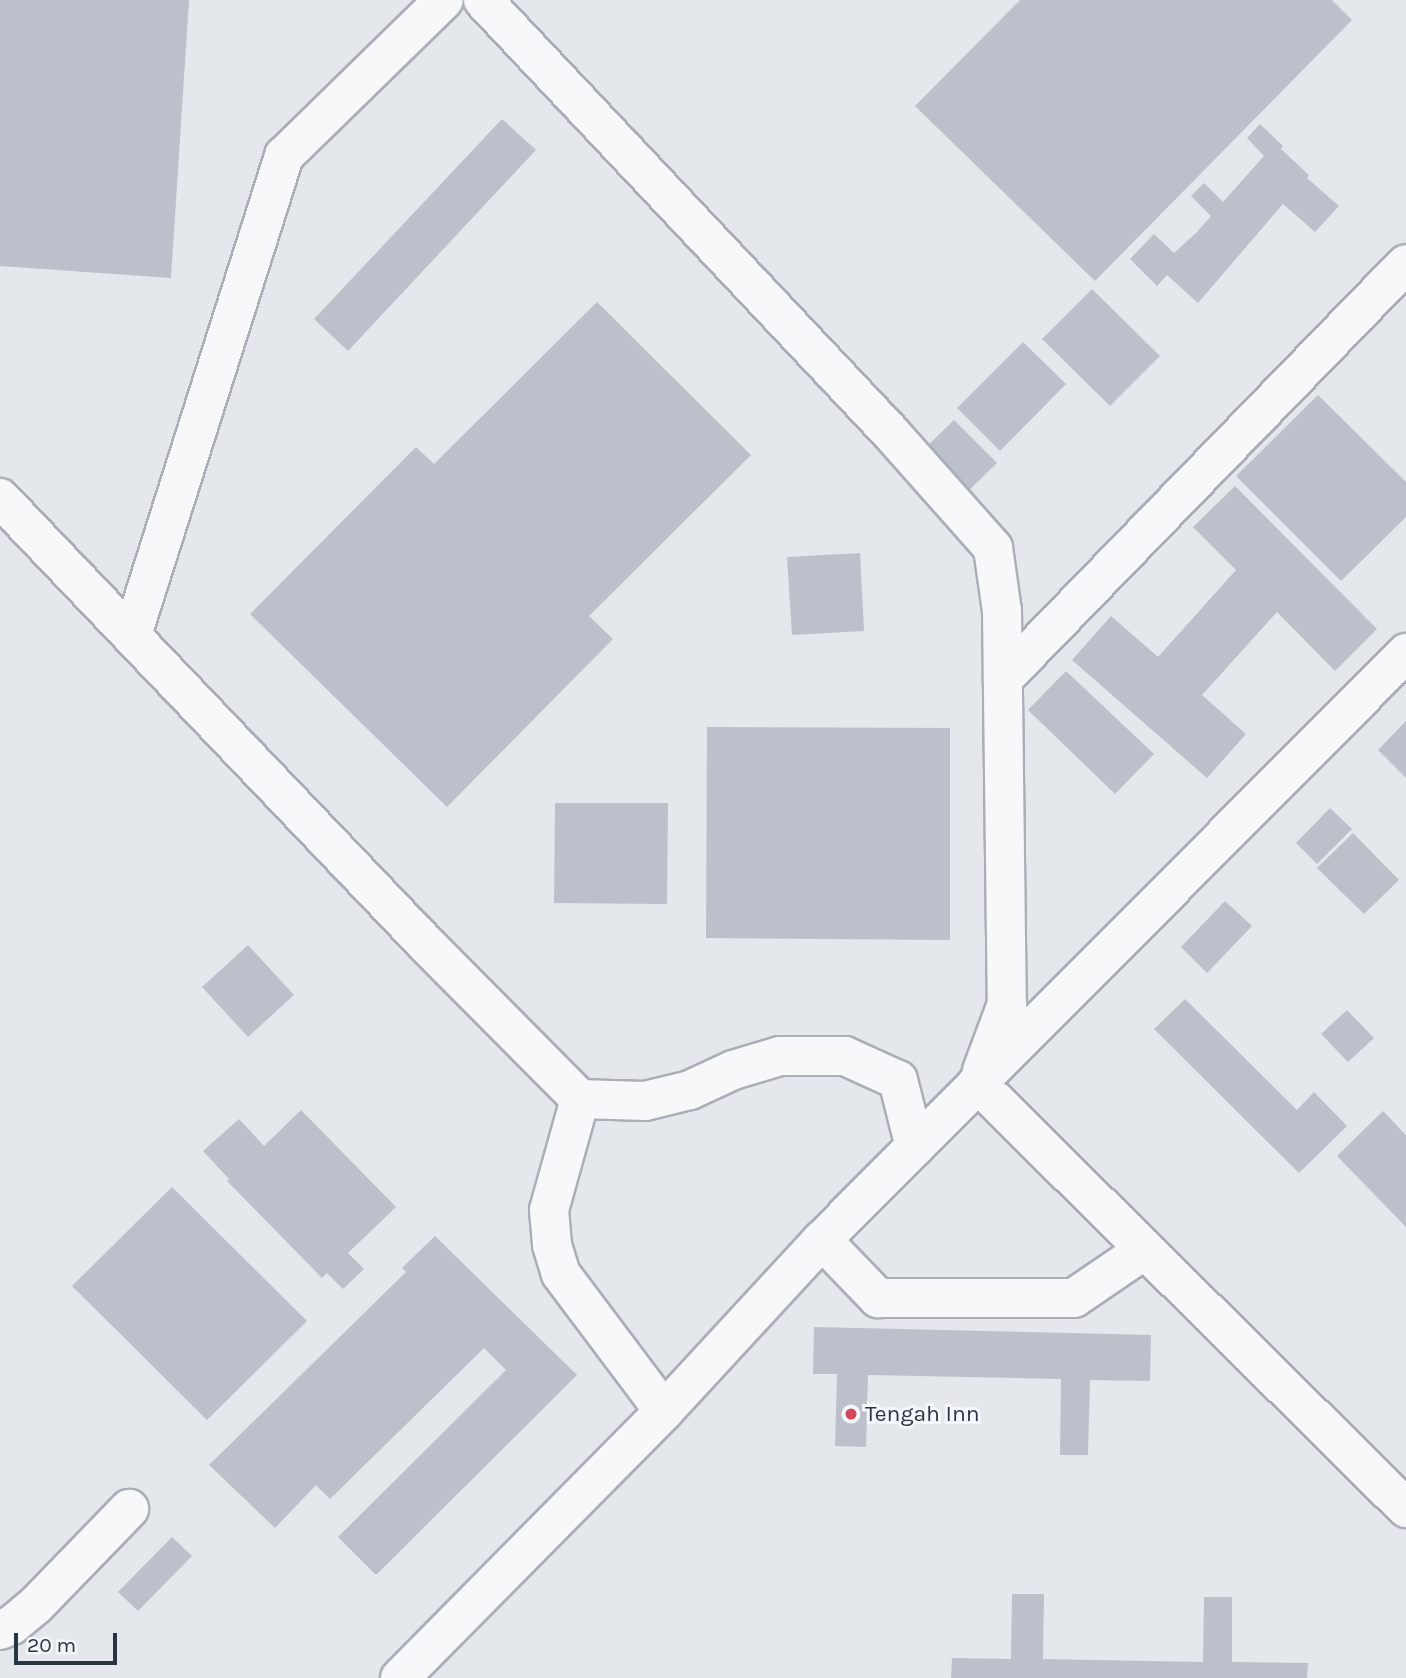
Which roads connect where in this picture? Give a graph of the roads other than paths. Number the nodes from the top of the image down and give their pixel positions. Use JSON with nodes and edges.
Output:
{"nodes":[{"id":1,"x":444,"y":0,"type":"edge"},
{"id":2,"x":483,"y":0,"type":"edge"},
{"id":3,"x":1406,"y":264,"type":"edge"},
{"id":4,"x":0,"y":498,"type":"edge"},
{"id":5,"x":132,"y":635,"type":"junction"},
{"id":6,"x":1406,"y":653,"type":"edge"},
{"id":7,"x":1003,"y":679,"type":"junction"},
{"id":8,"x":977,"y":1083,"type":"junction"},
{"id":9,"x":580,"y":1099,"type":"junction"},
{"id":10,"x":915,"y":1147,"type":"junction"},
{"id":11,"x":822,"y":1240,"type":"junction"},
{"id":12,"x":1143,"y":1251,"type":"junction"},
{"id":13,"x":664,"y":1411,"type":"junction"},
{"id":14,"x":1335,"y":1439,"type":"junction"},
{"id":15,"x":1406,"y":1473,"type":"edge"},
{"id":16,"x":1406,"y":1508,"type":"edge"},
{"id":17,"x":129,"y":1509,"type":"dead end"},
{"id":18,"x":0,"y":1630,"type":"edge"},
{"id":19,"x":400,"y":1678,"type":"edge"}],
"edges":[{"from":1,"to":5,"type":"lane"},
{"from":2,"to":7,"type":"lane"},
{"from":3,"to":7,"type":"lane"},
{"from":4,"to":5,"type":"lane"},
{"from":5,"to":9,"type":"lane"},
{"from":6,"to":8,"type":"lane"},
{"from":7,"to":8,"type":"lane"},
{"from":8,"to":10,"type":"lane"},
{"from":8,"to":12,"type":"lane"},
{"from":9,"to":10,"type":"lane"},
{"from":9,"to":13,"type":"lane"},
{"from":10,"to":11,"type":"lane"},
{"from":11,"to":12,"type":"lane"},
{"from":11,"to":13,"type":"lane"},
{"from":12,"to":14,"type":"lane"},
{"from":13,"to":19,"type":"lane"},
{"from":14,"to":15,"type":"lane"},
{"from":14,"to":16,"type":"lane"},
{"from":17,"to":18,"type":"lane"}]}
